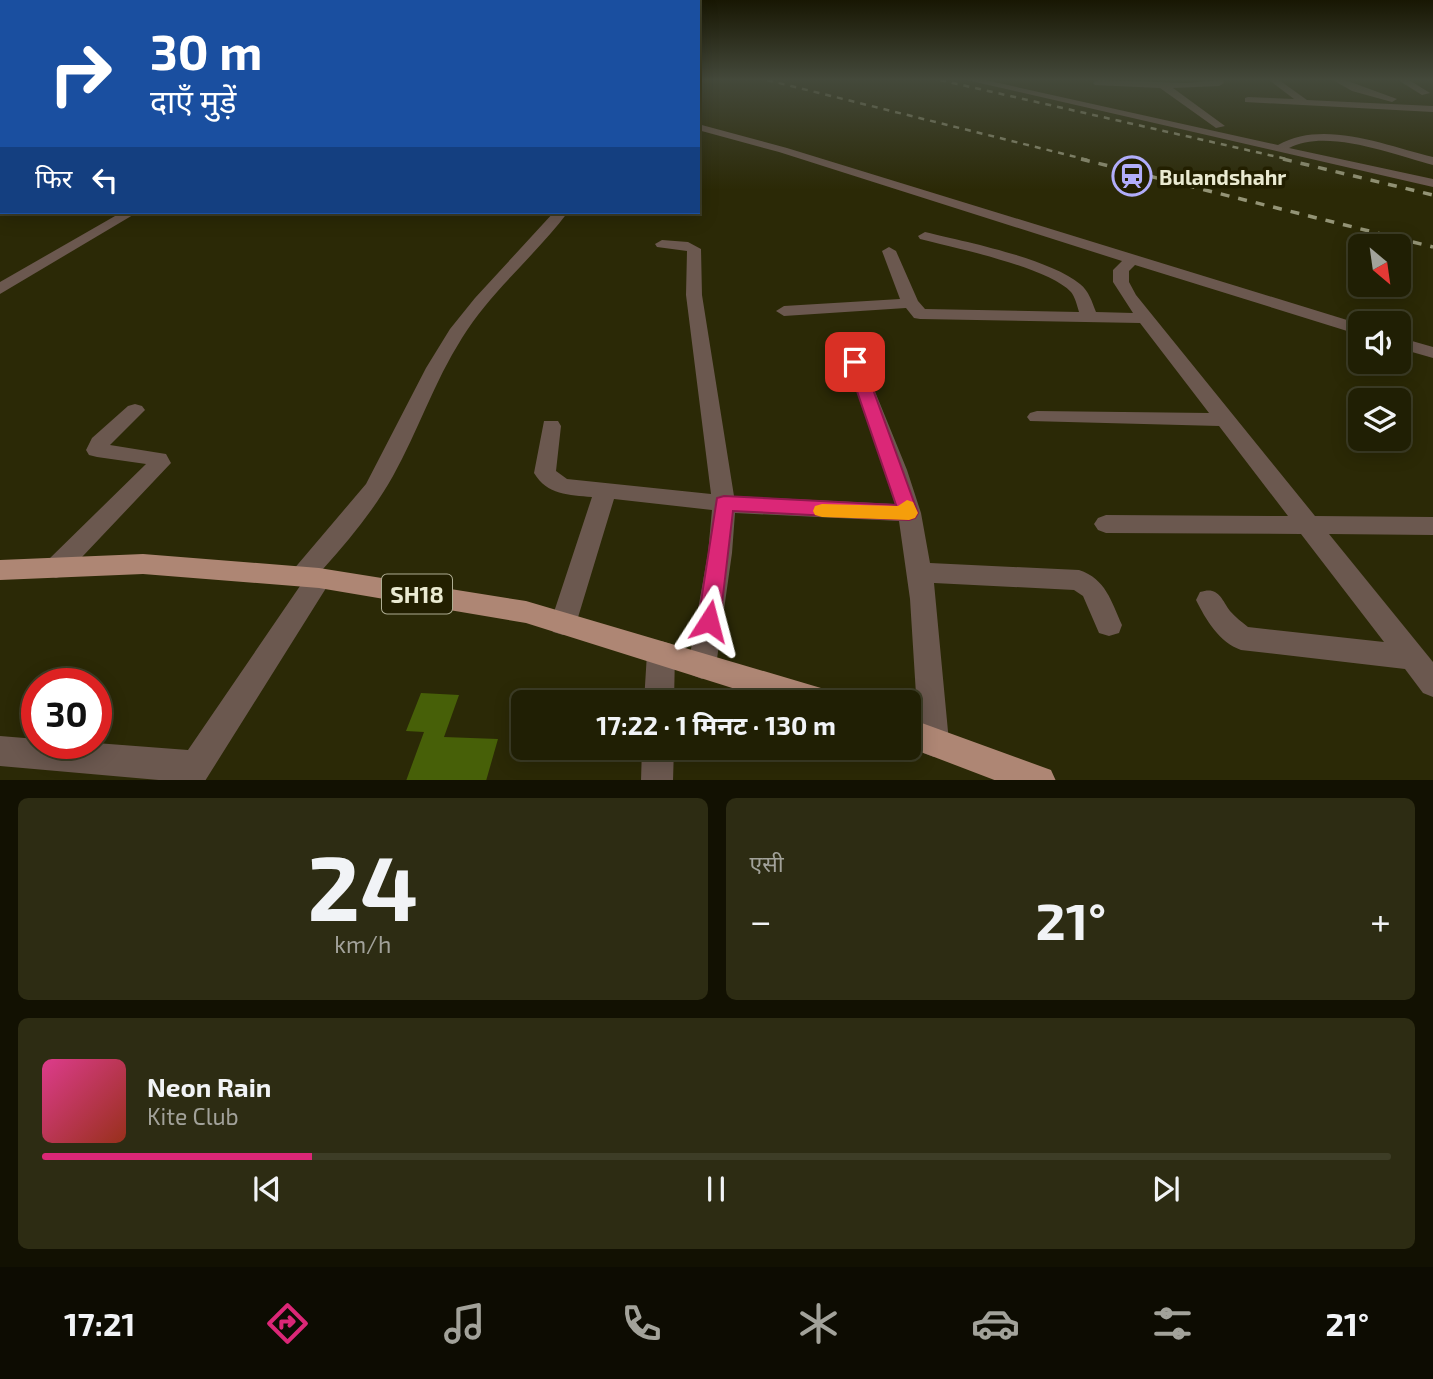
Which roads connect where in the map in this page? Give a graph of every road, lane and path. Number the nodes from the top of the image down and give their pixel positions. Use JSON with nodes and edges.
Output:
{"nodes":[{"id":1,"x":1137,"y":116,"type":"edge"},
{"id":2,"x":1206,"y":116,"type":"edge"},
{"id":3,"x":1220,"y":126,"type":"dead end"},
{"id":4,"x":700,"y":128,"type":"edge"},
{"id":5,"x":1281,"y":148,"type":"junction"},
{"id":6,"x":1433,"y":162,"type":"edge"},
{"id":7,"x":1433,"y":183,"type":"edge"},
{"id":8,"x":128,"y":214,"type":"edge"},
{"id":9,"x":559,"y":214,"type":"edge"},
{"id":10,"x":925,"y":236,"type":"dead end"},
{"id":11,"x":662,"y":244,"type":"dead end"},
{"id":12,"x":889,"y":251,"type":"dead end"},
{"id":13,"x":1131,"y":260,"type":"junction"},
{"id":14,"x":0,"y":289,"type":"edge"},
{"id":15,"x":909,"y":303,"type":"junction"},
{"id":16,"x":784,"y":311,"type":"dead end"},
{"id":17,"x":1090,"y":317,"type":"junction"},
{"id":18,"x":1147,"y":318,"type":"junction"},
{"id":19,"x":1348,"y":326,"type":"edge"},
{"id":20,"x":846,"y":339,"type":"dead end"},
{"id":21,"x":1411,"y":346,"type":"edge"},
{"id":22,"x":1433,"y":353,"type":"edge"},
{"id":23,"x":135,"y":410,"type":"dead end"},
{"id":24,"x":1037,"y":417,"type":"dead end"},
{"id":25,"x":1225,"y":420,"type":"junction"},
{"id":26,"x":551,"y":426,"type":"dead end"},
{"id":27,"x":606,"y":490,"type":"junction"},
{"id":28,"x":724,"y":503,"type":"junction"},
{"id":29,"x":909,"y":513,"type":"junction"},
{"id":30,"x":1306,"y":523,"type":"junction"},
{"id":31,"x":1106,"y":524,"type":"dead end"},
{"id":32,"x":1433,"y":526,"type":"edge"},
{"id":33,"x":56,"y":568,"type":"junction"},
{"id":34,"x":0,"y":570,"type":"edge"},
{"id":35,"x":919,"y":572,"type":"junction"},
{"id":36,"x":311,"y":578,"type":"junction"},
{"id":37,"x":1209,"y":600,"type":"dead end"},
{"id":38,"x":564,"y":624,"type":"junction"},
{"id":39,"x":1109,"y":625,"type":"dead end"},
{"id":40,"x":661,"y":653,"type":"junction"},
{"id":41,"x":1413,"y":658,"type":"junction"},
{"id":42,"x":702,"y":666,"type":"junction"},
{"id":43,"x":1433,"y":684,"type":"edge"},
{"id":44,"x":659,"y":690,"type":"edge"},
{"id":45,"x":781,"y":690,"type":"edge"},
{"id":46,"x":920,"y":690,"type":"edge"},
{"id":47,"x":921,"y":737,"type":"edge"},
{"id":48,"x":0,"y":751,"type":"edge"},
{"id":49,"x":658,"y":760,"type":"edge"},
{"id":50,"x":190,"y":773,"type":"edge"},
{"id":51,"x":657,"y":780,"type":"edge"},
{"id":52,"x":1040,"y":780,"type":"edge"}],
"edges":[{"from":1,"to":5,"type":"street"},
{"from":2,"to":3,"type":"street"},
{"from":4,"to":13,"type":"street"},
{"from":5,"to":6,"type":"street"},
{"from":5,"to":7,"type":"street"},
{"from":8,"to":14,"type":"street"},
{"from":9,"to":36,"type":"street"},
{"from":10,"to":17,"type":"street"},
{"from":11,"to":28,"type":"street"},
{"from":12,"to":15,"type":"street"},
{"from":13,"to":18,"type":"street"},
{"from":13,"to":19,"type":"street"},
{"from":15,"to":16,"type":"street"},
{"from":15,"to":17,"type":"street"},
{"from":17,"to":18,"type":"street"},
{"from":18,"to":25,"type":"street"},
{"from":20,"to":29,"type":"street"},
{"from":21,"to":22,"type":"street"},
{"from":23,"to":33,"type":"street"},
{"from":24,"to":25,"type":"street"},
{"from":25,"to":30,"type":"street"},
{"from":26,"to":27,"type":"street"},
{"from":27,"to":28,"type":"street"},
{"from":27,"to":38,"type":"street"},
{"from":28,"to":29,"type":"street"},
{"from":28,"to":42,"type":"street"},
{"from":29,"to":35,"type":"street"},
{"from":30,"to":31,"type":"street"},
{"from":30,"to":32,"type":"street"},
{"from":30,"to":41,"type":"street"},
{"from":33,"to":34,"type":"main road","number":"SH18"},
{"from":33,"to":36,"type":"main road","number":"SH18"},
{"from":35,"to":39,"type":"street"},
{"from":35,"to":46,"type":"street"},
{"from":36,"to":38,"type":"main road","number":"SH18"},
{"from":36,"to":50,"type":"street"},
{"from":37,"to":41,"type":"street"},
{"from":38,"to":40,"type":"main road","number":"SH18"},
{"from":40,"to":42,"type":"main road","number":"SH18"},
{"from":40,"to":44,"type":"street"},
{"from":41,"to":43,"type":"street"},
{"from":42,"to":45,"type":"main road","number":"SH18"},
{"from":47,"to":52,"type":"main road"},
{"from":48,"to":50,"type":"street"},
{"from":49,"to":51,"type":"street"}]}
